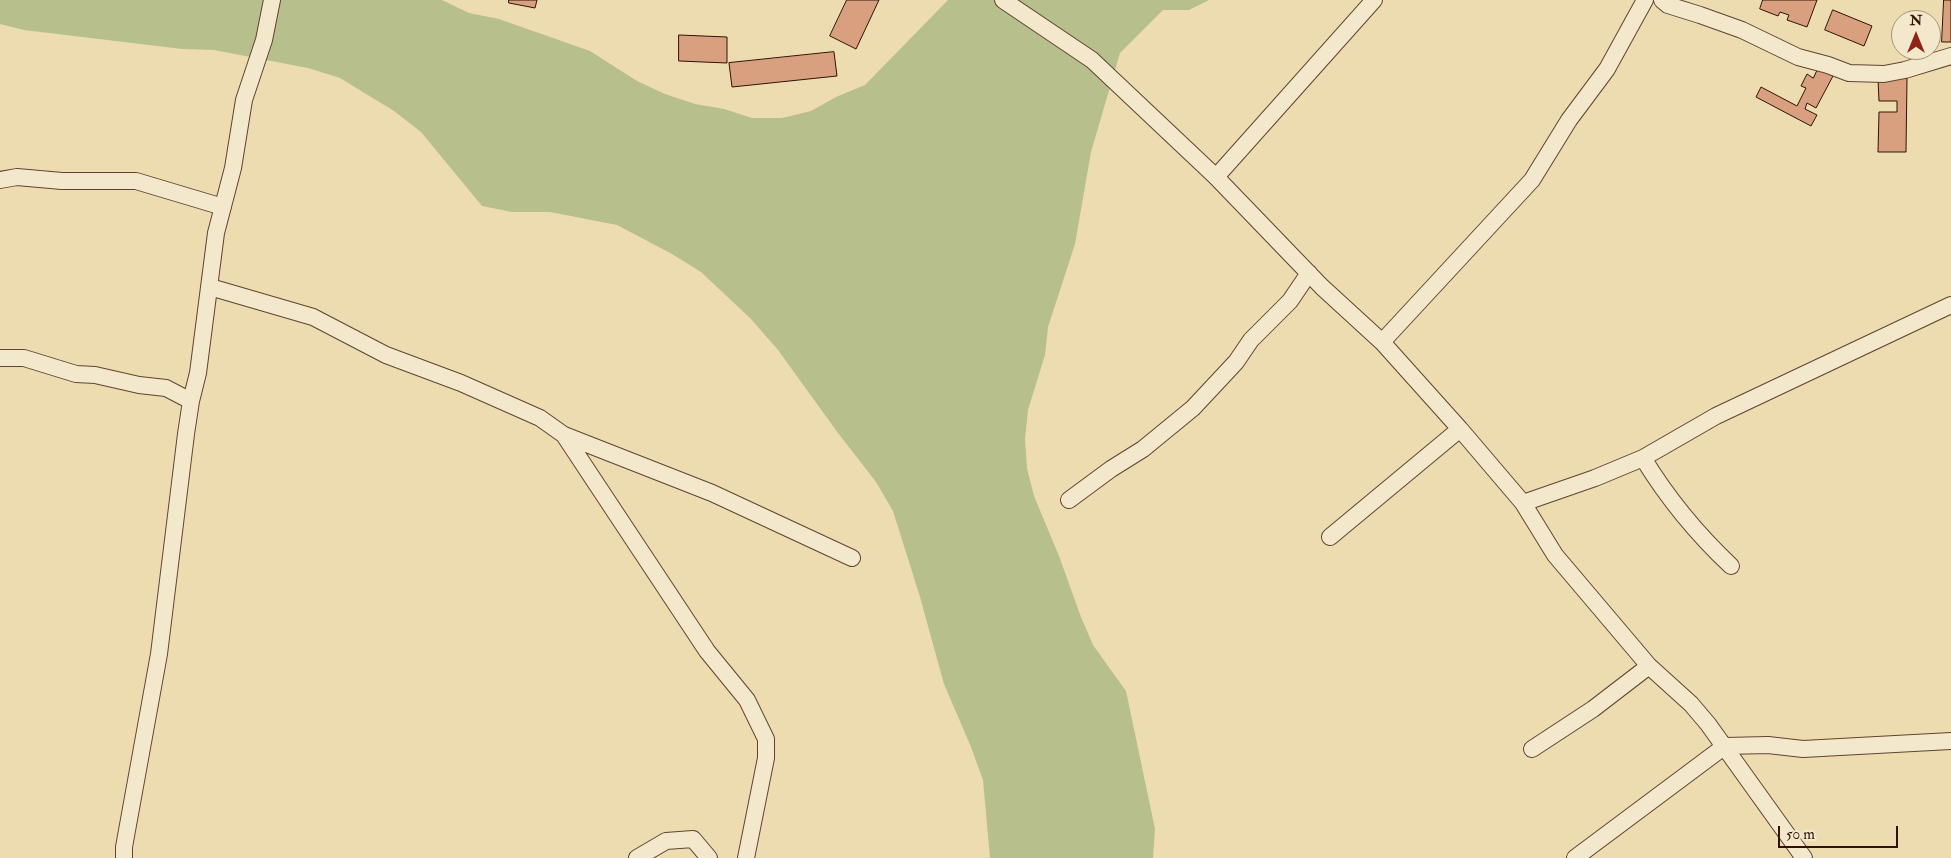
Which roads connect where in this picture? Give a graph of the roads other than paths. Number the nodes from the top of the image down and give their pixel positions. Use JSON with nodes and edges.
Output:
{"nodes":[{"id":1,"x":272,"y":0,"type":"edge"},
{"id":2,"x":1003,"y":0,"type":"edge"},
{"id":3,"x":1374,"y":0,"type":"edge"},
{"id":4,"x":1645,"y":0,"type":"edge"},
{"id":5,"x":1662,"y":0,"type":"edge"},
{"id":6,"x":1951,"y":56,"type":"edge"},
{"id":7,"x":1216,"y":177,"type":"junction"},
{"id":8,"x":0,"y":180,"type":"edge"},
{"id":9,"x":223,"y":207,"type":"junction"},
{"id":10,"x":1309,"y":273,"type":"junction"},
{"id":11,"x":210,"y":287,"type":"junction"},
{"id":12,"x":1951,"y":305,"type":"edge"},
{"id":13,"x":1382,"y":342,"type":"junction"},
{"id":14,"x":0,"y":358,"type":"edge"},
{"id":15,"x":191,"y":401,"type":"junction"},
{"id":16,"x":1460,"y":429,"type":"junction"},
{"id":17,"x":564,"y":435,"type":"junction"},
{"id":18,"x":1643,"y":458,"type":"junction"},
{"id":19,"x":1069,"y":500,"type":"dead end"},
{"id":20,"x":1523,"y":503,"type":"junction"},
{"id":21,"x":1330,"y":537,"type":"dead end"},
{"id":22,"x":852,"y":558,"type":"dead end"},
{"id":23,"x":1732,"y":566,"type":"dead end"},
{"id":24,"x":1649,"y":666,"type":"junction"},
{"id":25,"x":1951,"y":741,"type":"edge"},
{"id":26,"x":1725,"y":746,"type":"junction"},
{"id":27,"x":1532,"y":749,"type":"dead end"},
{"id":28,"x":124,"y":858,"type":"edge"},
{"id":29,"x":637,"y":858,"type":"edge"},
{"id":30,"x":709,"y":858,"type":"edge"},
{"id":31,"x":746,"y":858,"type":"edge"},
{"id":32,"x":1575,"y":858,"type":"edge"},
{"id":33,"x":1804,"y":858,"type":"edge"}],
"edges":[{"from":1,"to":9,"type":"street"},
{"from":2,"to":7,"type":"street"},
{"from":3,"to":7,"type":"street"},
{"from":4,"to":13,"type":"street"},
{"from":5,"to":6,"type":"street"},
{"from":7,"to":10,"type":"street"},
{"from":8,"to":9,"type":"street"},
{"from":9,"to":11,"type":"street"},
{"from":10,"to":13,"type":"street"},
{"from":10,"to":19,"type":"street"},
{"from":11,"to":15,"type":"street"},
{"from":11,"to":17,"type":"street"},
{"from":12,"to":18,"type":"street"},
{"from":13,"to":16,"type":"street"},
{"from":14,"to":15,"type":"street"},
{"from":15,"to":28,"type":"street"},
{"from":16,"to":20,"type":"street"},
{"from":16,"to":21,"type":"street"},
{"from":17,"to":22,"type":"street"},
{"from":17,"to":31,"type":"street"},
{"from":18,"to":20,"type":"street"},
{"from":18,"to":23,"type":"street"},
{"from":20,"to":24,"type":"street"},
{"from":24,"to":26,"type":"street"},
{"from":24,"to":27,"type":"street"},
{"from":25,"to":26,"type":"street"},
{"from":26,"to":32,"type":"street"},
{"from":26,"to":33,"type":"street"},
{"from":29,"to":30,"type":"street"}]}
